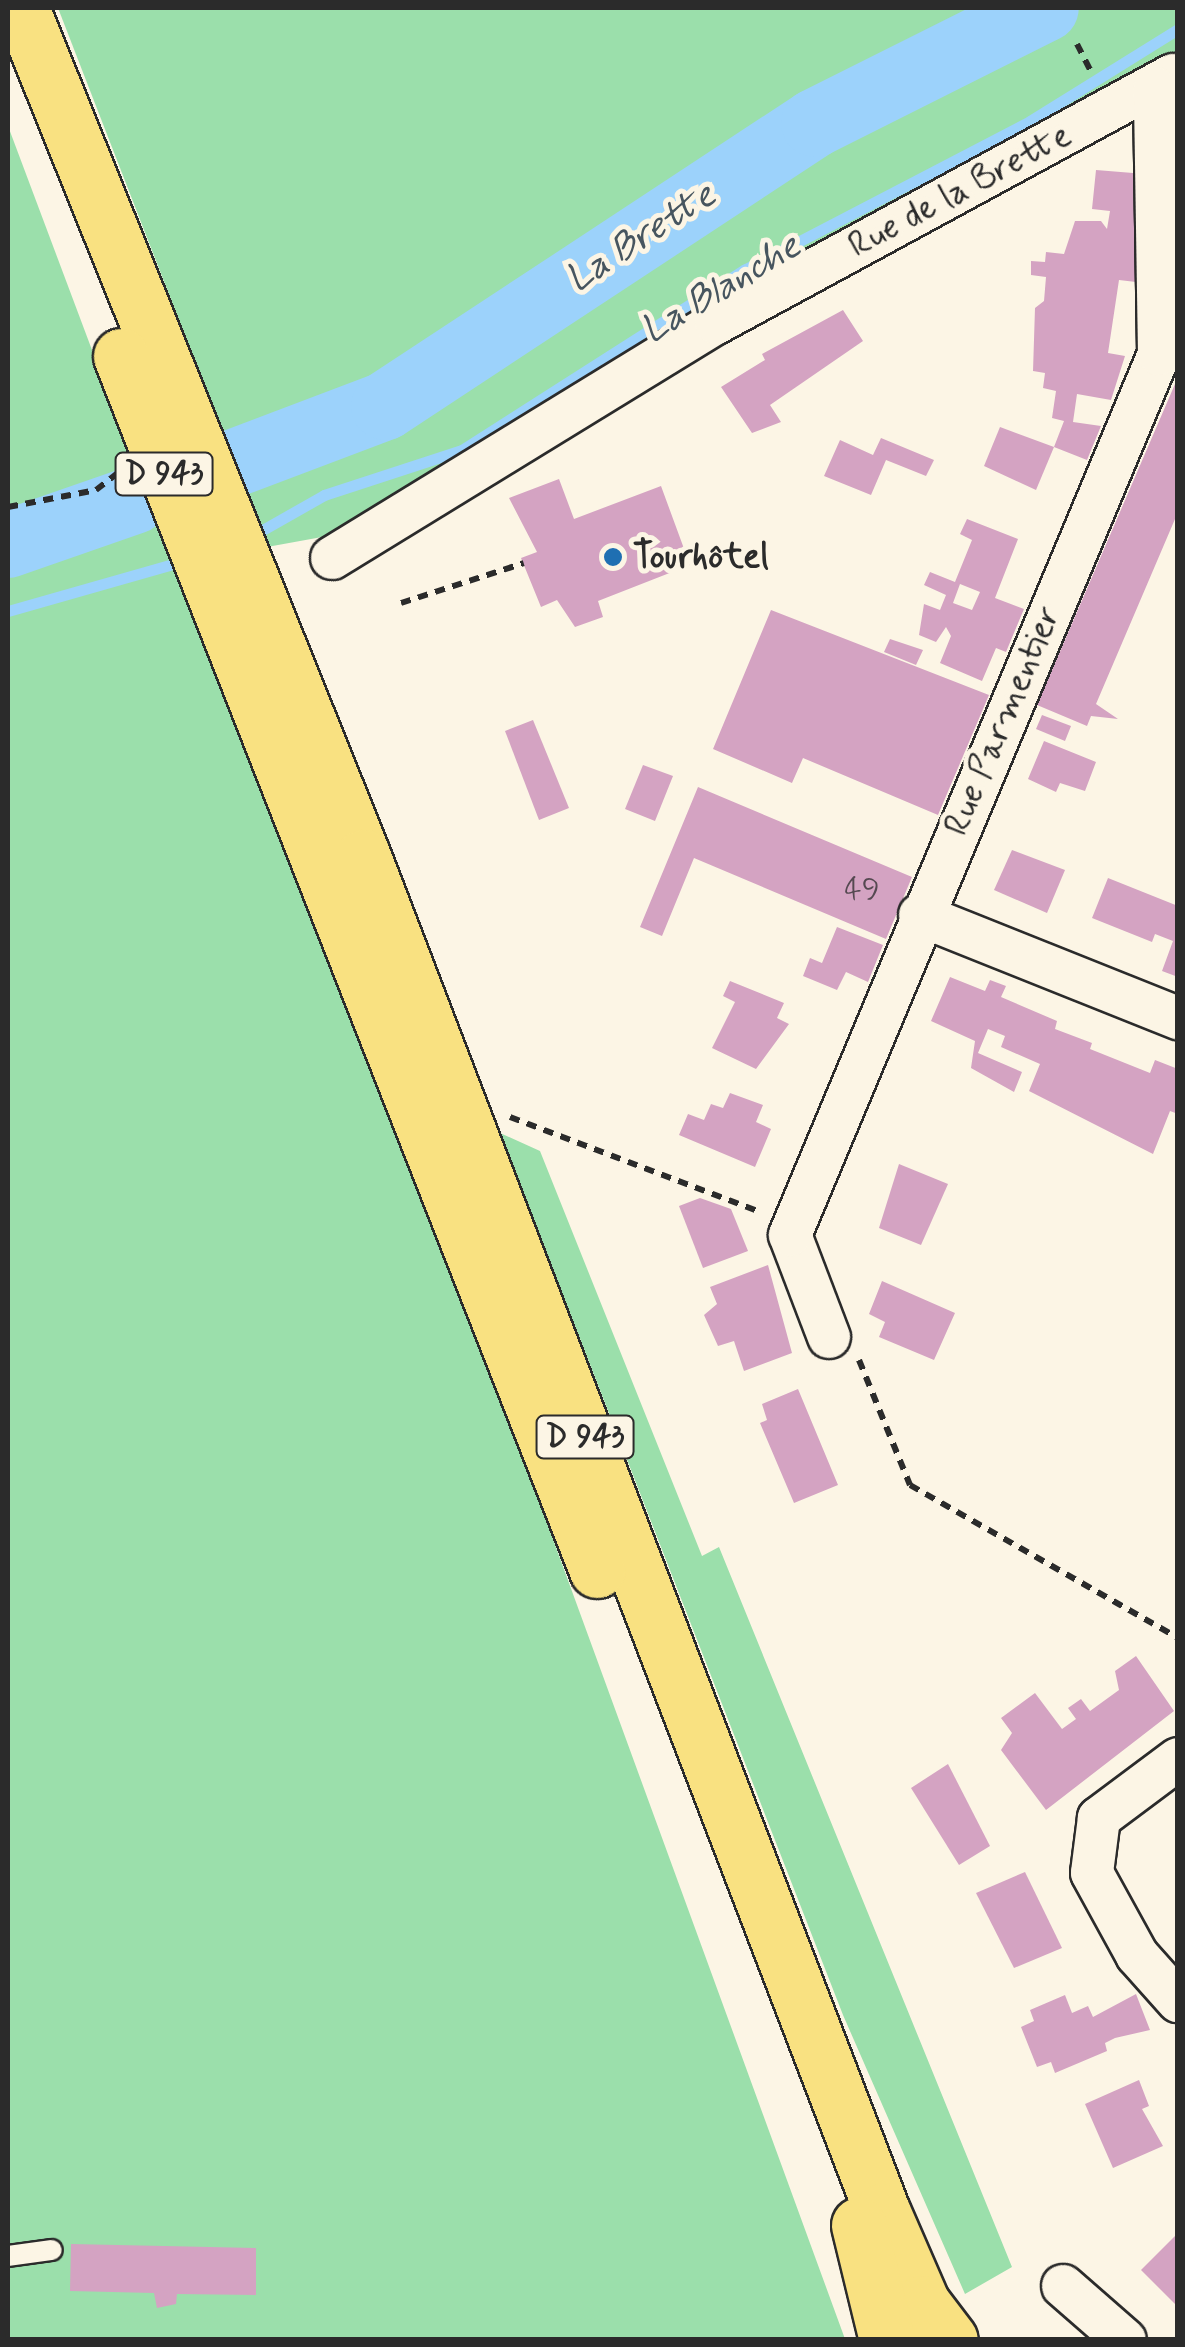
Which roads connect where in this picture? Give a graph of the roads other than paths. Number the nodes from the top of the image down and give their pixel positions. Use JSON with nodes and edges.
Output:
{"nodes":[{"id":1,"x":20,"y":8,"type":"edge"},
{"id":2,"x":8,"y":64,"type":"edge"},
{"id":3,"x":1166,"y":80,"type":"edge"},
{"id":4,"x":1169,"y":228,"type":"edge"},
{"id":5,"x":332,"y":558,"type":"dead end"},
{"id":6,"x":920,"y":916,"type":"junction"},
{"id":7,"x":1178,"y":1018,"type":"edge"},
{"id":8,"x":830,"y":1337,"type":"road end"},
{"id":9,"x":1178,"y":1759,"type":"edge"},
{"id":10,"x":1178,"y":2001,"type":"edge"},
{"id":11,"x":52,"y":2250,"type":"dead end"},
{"id":12,"x":8,"y":2256,"type":"edge"},
{"id":13,"x":1063,"y":2286,"type":"dead end"},
{"id":14,"x":887,"y":2340,"type":"edge"},
{"id":15,"x":950,"y":2340,"type":"edge"},
{"id":16,"x":1125,"y":2340,"type":"edge"}],
"edges":[{"from":1,"to":15,"type":"main road","number":"D 943"},
{"from":2,"to":14,"type":"main road","number":"D 943"},
{"from":3,"to":4,"type":"street","name":"Rue Parmentier"},
{"from":3,"to":5,"type":"street","name":"Rue de la Brette"},
{"from":4,"to":6,"type":"street","name":"Rue Parmentier"},
{"from":6,"to":7,"type":"street"},
{"from":6,"to":8,"type":"street","name":"Rue Parmentier"},
{"from":9,"to":10,"type":"street"},
{"from":11,"to":12,"type":"lane"},
{"from":13,"to":16,"type":"street"}]}
